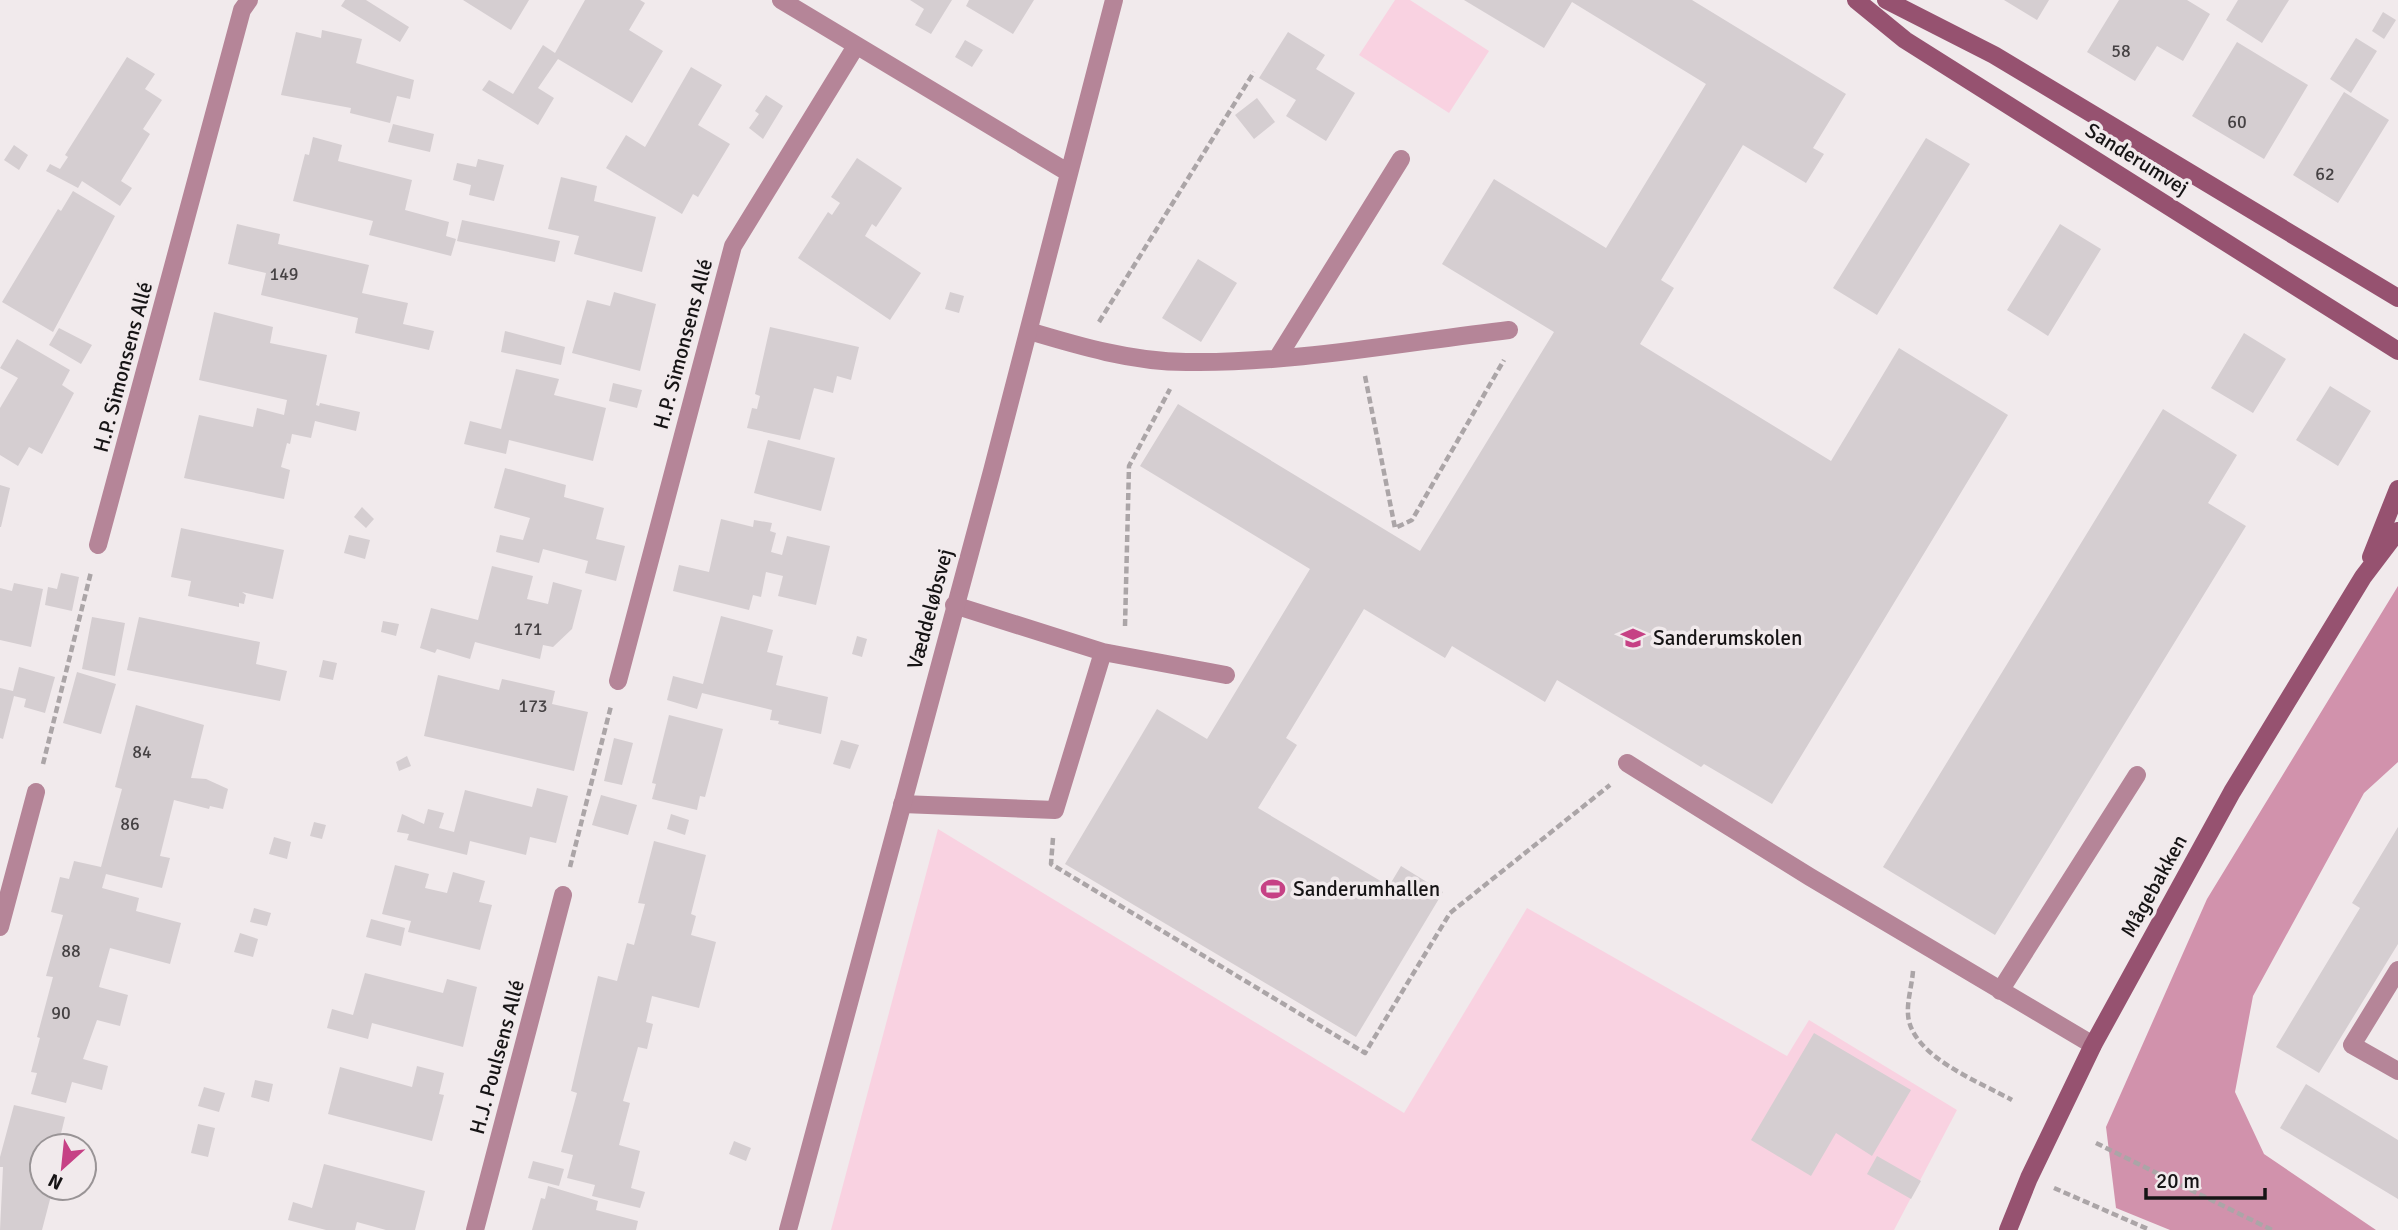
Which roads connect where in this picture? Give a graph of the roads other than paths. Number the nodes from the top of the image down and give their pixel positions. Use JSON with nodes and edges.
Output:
{"nodes":[{"id":1,"x":248,"y":0,"type":"edge"},
{"id":2,"x":781,"y":0,"type":"edge"},
{"id":3,"x":1114,"y":0,"type":"edge"},
{"id":4,"x":1856,"y":0,"type":"edge"},
{"id":5,"x":1886,"y":0,"type":"edge"},
{"id":6,"x":856,"y":46,"type":"junction"},
{"id":7,"x":1401,"y":159,"type":"dead end"},
{"id":8,"x":1069,"y":173,"type":"junction"},
{"id":9,"x":2398,"y":298,"type":"edge"},
{"id":10,"x":1509,"y":330,"type":"road end"},
{"id":11,"x":1029,"y":331,"type":"junction"},
{"id":12,"x":2398,"y":351,"type":"edge"},
{"id":13,"x":1278,"y":357,"type":"junction"},
{"id":14,"x":2398,"y":489,"type":"edge"},
{"id":15,"x":2398,"y":531,"type":"edge"},
{"id":16,"x":98,"y":545,"type":"road end"},
{"id":17,"x":2363,"y":577,"type":"junction"},
{"id":18,"x":954,"y":605,"type":"junction"},
{"id":19,"x":1103,"y":652,"type":"junction"},
{"id":20,"x":1226,"y":675,"type":"dead end"},
{"id":21,"x":618,"y":681,"type":"road end"},
{"id":22,"x":1627,"y":763,"type":"road end"},
{"id":23,"x":2137,"y":775,"type":"dead end"},
{"id":24,"x":36,"y":792,"type":"road end"},
{"id":25,"x":902,"y":804,"type":"junction"},
{"id":26,"x":563,"y":895,"type":"road end"},
{"id":27,"x":0,"y":927,"type":"edge"},
{"id":28,"x":2398,"y":970,"type":"edge"},
{"id":29,"x":2000,"y":991,"type":"junction"},
{"id":30,"x":2093,"y":1045,"type":"junction"},
{"id":31,"x":2398,"y":1071,"type":"edge"},
{"id":32,"x":474,"y":1230,"type":"edge"},
{"id":33,"x":788,"y":1230,"type":"edge"},
{"id":34,"x":2008,"y":1230,"type":"edge"}],
"edges":[{"from":1,"to":16,"type":"street","name":"H.P. Simonsens Allé"},
{"from":2,"to":6,"type":"street"},
{"from":3,"to":8,"type":"street","name":"Væddeløbsvej"},
{"from":4,"to":12,"type":"street","name":"Sanderumvej"},
{"from":5,"to":9,"type":"street","name":"Sanderumvej"},
{"from":6,"to":8,"type":"street"},
{"from":6,"to":21,"type":"street","name":"H.P. Simonsens Allé"},
{"from":7,"to":13,"type":"street"},
{"from":8,"to":11,"type":"street","name":"Væddeløbsvej"},
{"from":10,"to":13,"type":"street"},
{"from":11,"to":13,"type":"street"},
{"from":11,"to":18,"type":"street","name":"Væddeløbsvej"},
{"from":14,"to":17,"type":"street","name":"Mågebakken"},
{"from":15,"to":17,"type":"street","name":"Mågebakken"},
{"from":17,"to":30,"type":"street","name":"Mågebakken"},
{"from":18,"to":19,"type":"street"},
{"from":18,"to":25,"type":"street","name":"Væddeløbsvej"},
{"from":19,"to":20,"type":"street"},
{"from":19,"to":25,"type":"street"},
{"from":22,"to":29,"type":"street"},
{"from":23,"to":29,"type":"street"},
{"from":24,"to":27,"type":"street"},
{"from":25,"to":33,"type":"street","name":"Væddeløbsvej"},
{"from":26,"to":32,"type":"street","name":"H.J. Poulsens Allé"},
{"from":28,"to":31,"type":"street"},
{"from":29,"to":30,"type":"street"},
{"from":30,"to":34,"type":"street","name":"Mågebakken"}]}
